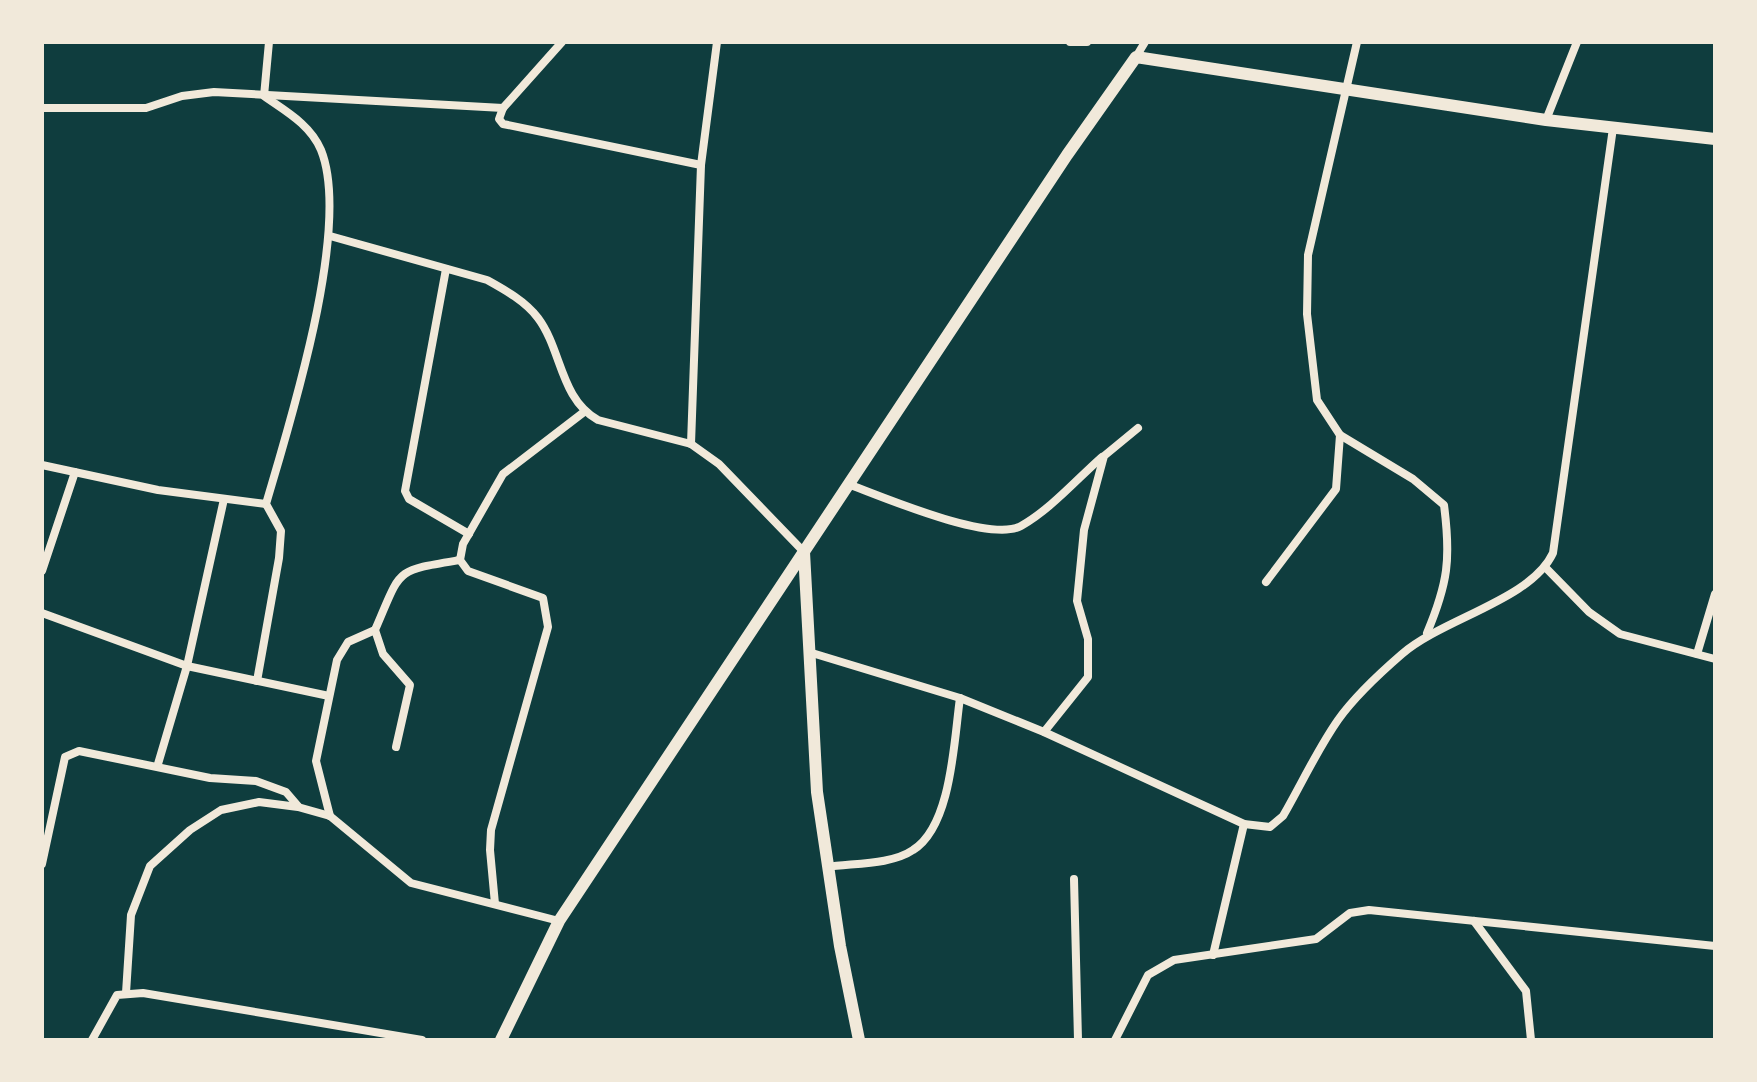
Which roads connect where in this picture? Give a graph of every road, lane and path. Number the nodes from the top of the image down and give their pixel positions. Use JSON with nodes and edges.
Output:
{"nodes":[{"id":1,"x":269,"y":42,"type":"edge"},
{"id":2,"x":562,"y":42,"type":"edge"},
{"id":3,"x":717,"y":42,"type":"edge"},
{"id":4,"x":1070,"y":42,"type":"edge"},
{"id":5,"x":1087,"y":42,"type":"edge"},
{"id":6,"x":1145,"y":42,"type":"edge"},
{"id":7,"x":1357,"y":42,"type":"edge"},
{"id":8,"x":1577,"y":42,"type":"edge"},
{"id":9,"x":1136,"y":57,"type":"junction"},
{"id":10,"x":1346,"y":89,"type":"junction"},
{"id":11,"x":264,"y":96,"type":"junction"},
{"id":12,"x":42,"y":108,"type":"edge"},
{"id":13,"x":503,"y":108,"type":"junction"},
{"id":14,"x":1546,"y":120,"type":"junction"},
{"id":15,"x":1613,"y":128,"type":"junction"},
{"id":16,"x":1715,"y":139,"type":"edge"},
{"id":17,"x":701,"y":165,"type":"junction"},
{"id":18,"x":330,"y":236,"type":"junction"},
{"id":19,"x":446,"y":269,"type":"junction"},
{"id":20,"x":584,"y":412,"type":"junction"},
{"id":21,"x":1138,"y":428,"type":"dead end"},
{"id":22,"x":1340,"y":435,"type":"junction"},
{"id":23,"x":691,"y":444,"type":"junction"},
{"id":24,"x":1104,"y":456,"type":"junction"},
{"id":25,"x":42,"y":465,"type":"edge"},
{"id":26,"x":75,"y":472,"type":"junction"},
{"id":27,"x":848,"y":484,"type":"junction"},
{"id":28,"x":224,"y":499,"type":"junction"},
{"id":29,"x":266,"y":504,"type":"junction"},
{"id":30,"x":469,"y":534,"type":"junction"},
{"id":31,"x":804,"y":552,"type":"junction"},
{"id":32,"x":460,"y":560,"type":"junction"},
{"id":33,"x":1546,"y":568,"type":"junction"},
{"id":34,"x":42,"y":571,"type":"edge"},
{"id":35,"x":1266,"y":582,"type":"dead end"},
{"id":36,"x":1715,"y":594,"type":"edge"},
{"id":37,"x":42,"y":613,"type":"edge"},
{"id":38,"x":375,"y":630,"type":"junction"},
{"id":39,"x":1426,"y":634,"type":"junction"},
{"id":40,"x":812,"y":653,"type":"junction"},
{"id":41,"x":1697,"y":654,"type":"junction"},
{"id":42,"x":1715,"y":659,"type":"edge"},
{"id":43,"x":187,"y":666,"type":"junction"},
{"id":44,"x":257,"y":681,"type":"junction"},
{"id":45,"x":329,"y":696,"type":"junction"},
{"id":46,"x":960,"y":698,"type":"junction"},
{"id":47,"x":1044,"y":732,"type":"junction"},
{"id":48,"x":396,"y":747,"type":"dead end"},
{"id":49,"x":158,"y":764,"type":"junction"},
{"id":50,"x":298,"y":807,"type":"junction"},
{"id":51,"x":330,"y":816,"type":"junction"},
{"id":52,"x":1244,"y":824,"type":"junction"},
{"id":53,"x":42,"y":864,"type":"edge"},
{"id":54,"x":826,"y":867,"type":"junction"},
{"id":55,"x":1074,"y":879,"type":"dead end"},
{"id":56,"x":495,"y":904,"type":"junction"},
{"id":57,"x":559,"y":921,"type":"junction"},
{"id":58,"x":1474,"y":921,"type":"junction"},
{"id":59,"x":1715,"y":946,"type":"edge"},
{"id":60,"x":1213,"y":955,"type":"junction"},
{"id":61,"x":126,"y":993,"type":"junction"},
{"id":62,"x":92,"y":1040,"type":"edge"},
{"id":63,"x":422,"y":1040,"type":"edge"},
{"id":64,"x":501,"y":1040,"type":"edge"},
{"id":65,"x":859,"y":1040,"type":"edge"},
{"id":66,"x":1078,"y":1040,"type":"edge"},
{"id":67,"x":1115,"y":1040,"type":"edge"},
{"id":68,"x":1531,"y":1040,"type":"edge"}],
"edges":[{"from":1,"to":11,"type":"street"},
{"from":2,"to":13,"type":"street"},
{"from":3,"to":17,"type":"street"},
{"from":4,"to":5,"type":"street"},
{"from":6,"to":9,"type":"street"},
{"from":7,"to":10,"type":"street"},
{"from":8,"to":14,"type":"street"},
{"from":9,"to":10,"type":"street"},
{"from":9,"to":27,"type":"street"},
{"from":10,"to":14,"type":"street"},
{"from":10,"to":22,"type":"street"},
{"from":11,"to":12,"type":"street"},
{"from":11,"to":13,"type":"street"},
{"from":11,"to":18,"type":"street"},
{"from":13,"to":17,"type":"street"},
{"from":14,"to":15,"type":"street"},
{"from":15,"to":16,"type":"street"},
{"from":15,"to":33,"type":"street"},
{"from":17,"to":23,"type":"street"},
{"from":18,"to":19,"type":"street"},
{"from":18,"to":29,"type":"street"},
{"from":19,"to":20,"type":"street"},
{"from":19,"to":30,"type":"street"},
{"from":20,"to":23,"type":"street"},
{"from":20,"to":30,"type":"street"},
{"from":21,"to":24,"type":"street"},
{"from":22,"to":35,"type":"street"},
{"from":22,"to":39,"type":"street"},
{"from":23,"to":31,"type":"street"},
{"from":24,"to":27,"type":"street"},
{"from":24,"to":47,"type":"street"},
{"from":25,"to":26,"type":"street"},
{"from":26,"to":28,"type":"street"},
{"from":26,"to":34,"type":"street"},
{"from":27,"to":31,"type":"street"},
{"from":28,"to":29,"type":"street"},
{"from":28,"to":43,"type":"street"},
{"from":29,"to":44,"type":"street"},
{"from":30,"to":32,"type":"street"},
{"from":31,"to":40,"type":"street"},
{"from":31,"to":57,"type":"street"},
{"from":32,"to":38,"type":"street"},
{"from":32,"to":56,"type":"street"},
{"from":33,"to":39,"type":"street"},
{"from":33,"to":41,"type":"street"},
{"from":36,"to":41,"type":"street"},
{"from":37,"to":43,"type":"street"},
{"from":38,"to":45,"type":"street"},
{"from":38,"to":48,"type":"street"},
{"from":39,"to":52,"type":"street"},
{"from":40,"to":46,"type":"street"},
{"from":40,"to":54,"type":"street"},
{"from":41,"to":42,"type":"street"},
{"from":43,"to":44,"type":"street"},
{"from":43,"to":49,"type":"street"},
{"from":44,"to":45,"type":"street"},
{"from":45,"to":51,"type":"street"},
{"from":46,"to":47,"type":"street"},
{"from":46,"to":54,"type":"street"},
{"from":47,"to":52,"type":"street"},
{"from":49,"to":50,"type":"street"},
{"from":49,"to":53,"type":"street"},
{"from":50,"to":51,"type":"street"},
{"from":50,"to":61,"type":"street"},
{"from":51,"to":56,"type":"street"},
{"from":52,"to":60,"type":"street"},
{"from":54,"to":65,"type":"street"},
{"from":55,"to":66,"type":"street"},
{"from":56,"to":57,"type":"street"},
{"from":57,"to":64,"type":"street"},
{"from":58,"to":59,"type":"street"},
{"from":58,"to":60,"type":"street"},
{"from":58,"to":68,"type":"street"},
{"from":60,"to":67,"type":"street"},
{"from":61,"to":62,"type":"street"},
{"from":61,"to":63,"type":"street"}]}
